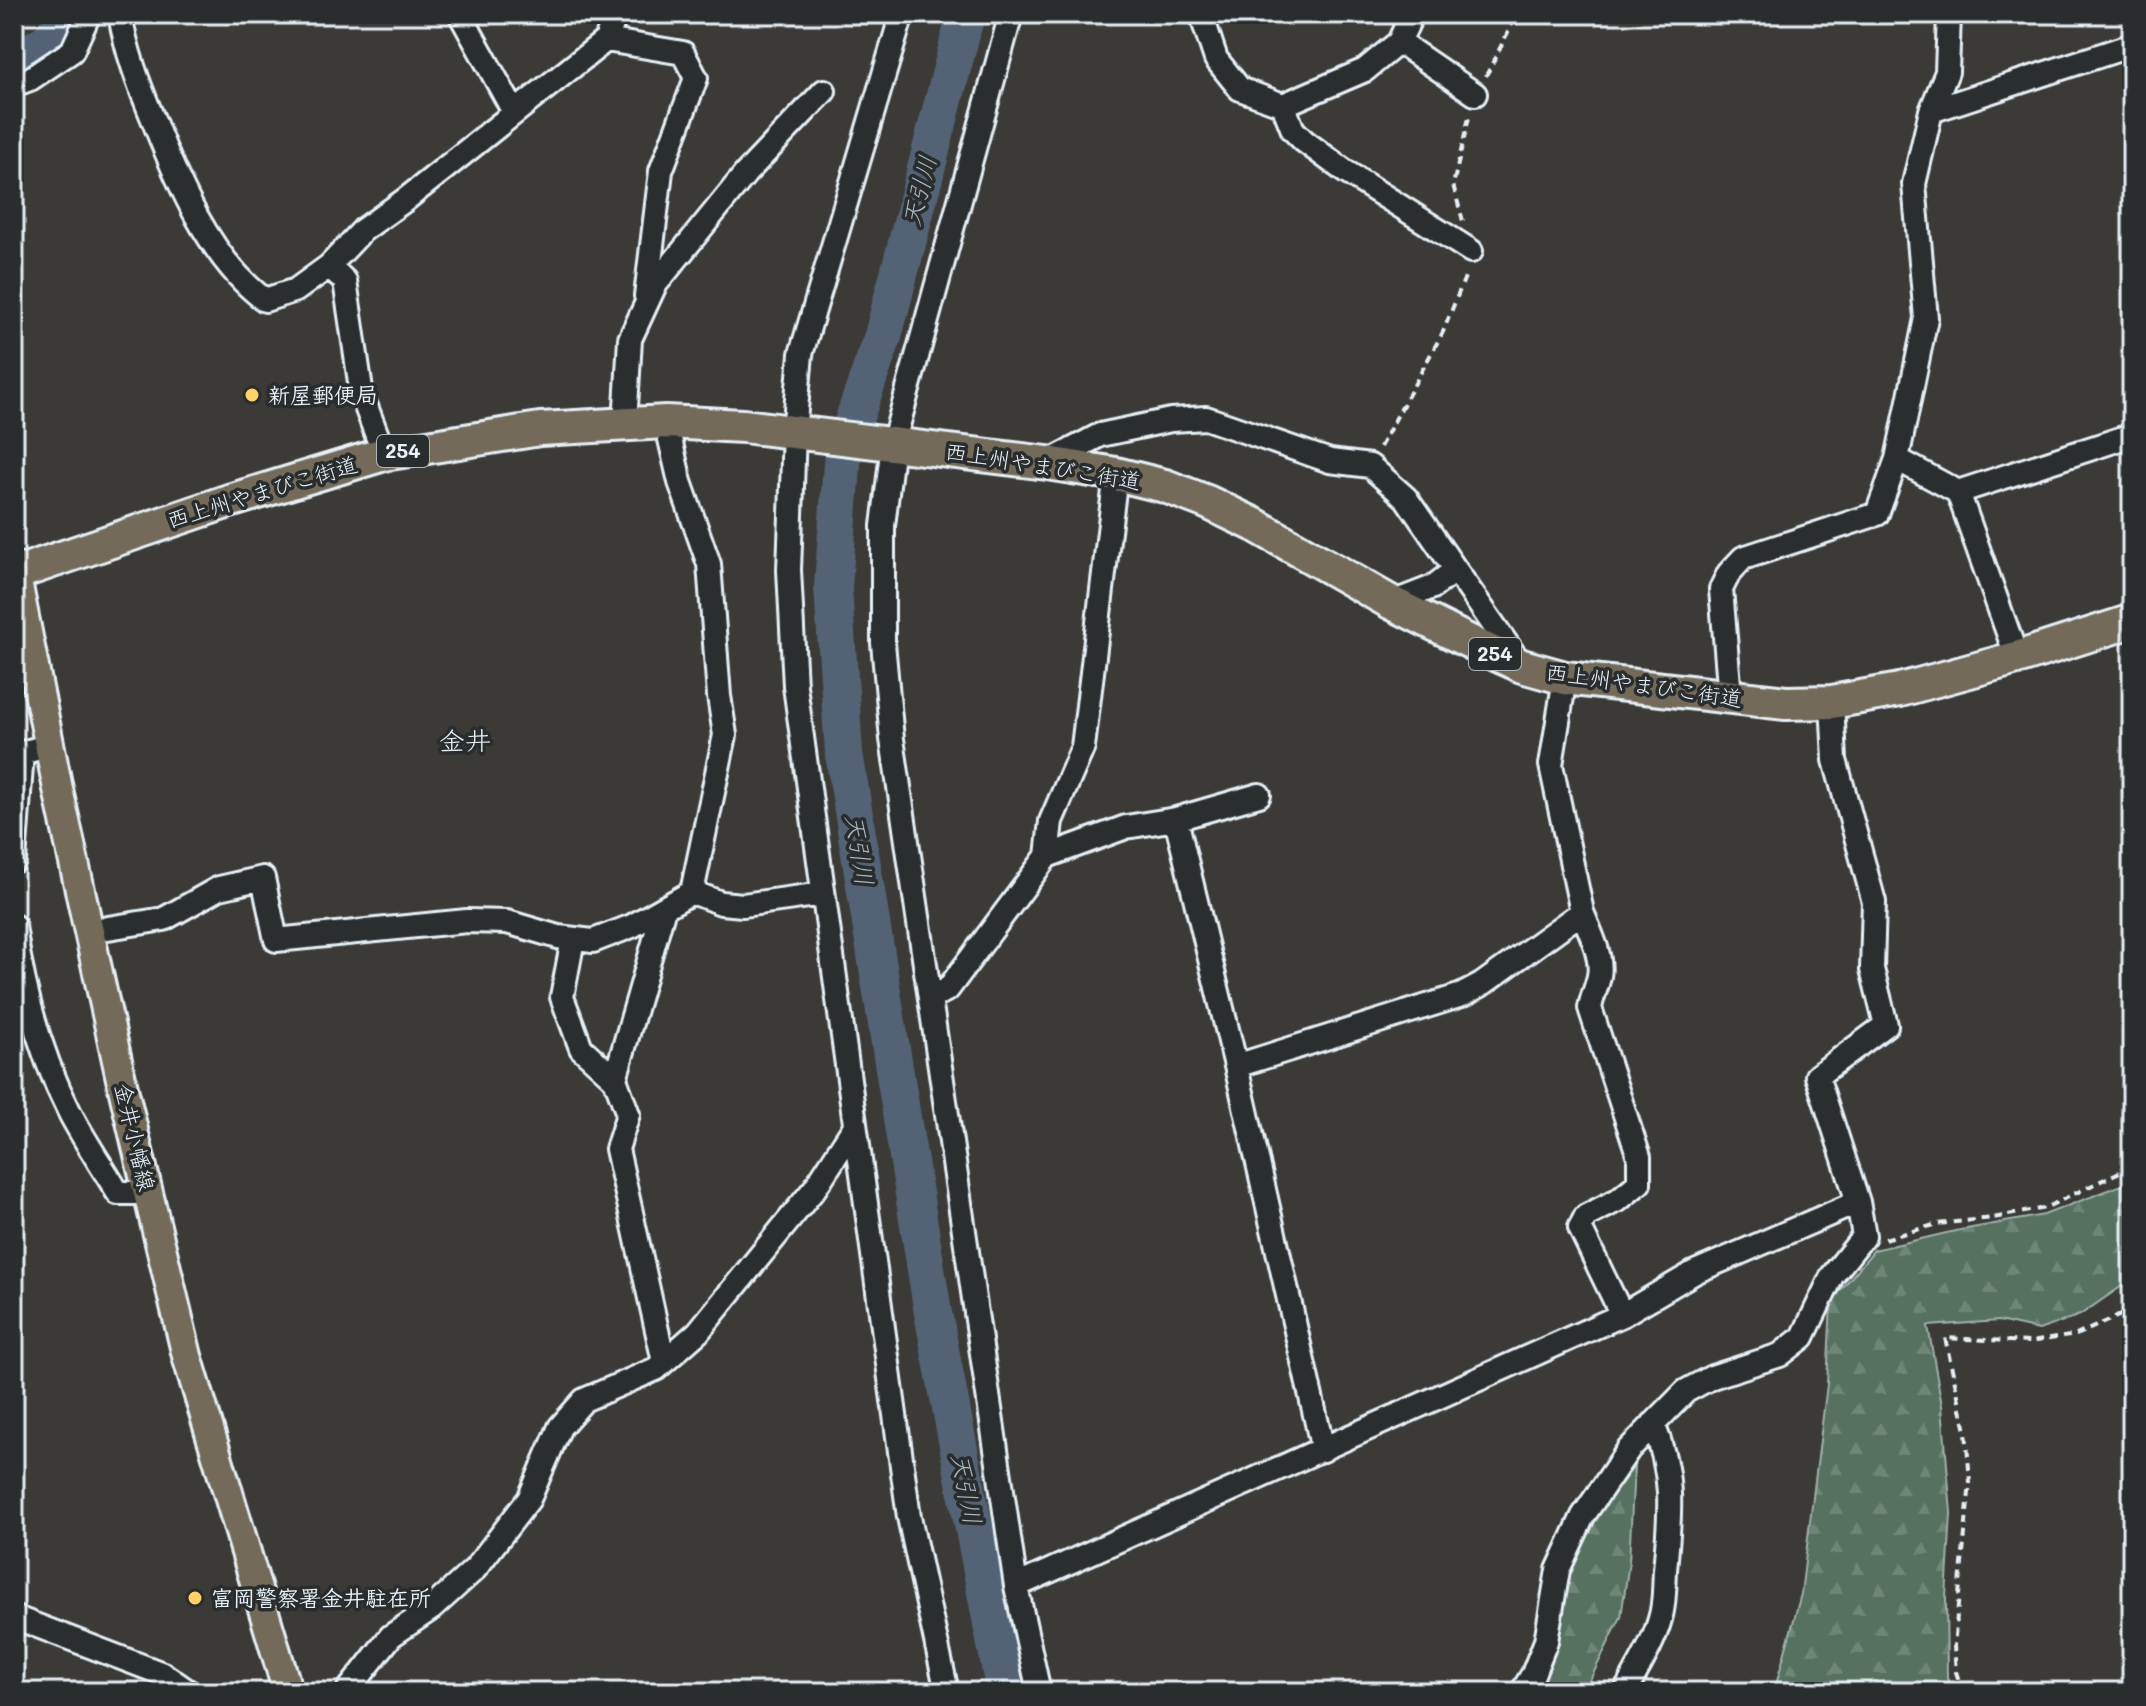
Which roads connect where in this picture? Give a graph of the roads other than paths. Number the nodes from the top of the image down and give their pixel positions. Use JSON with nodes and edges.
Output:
{"nodes":[{"id":1,"x":89,"y":14,"type":"edge"},
{"id":2,"x":120,"y":14,"type":"edge"},
{"id":3,"x":460,"y":14,"type":"edge"},
{"id":4,"x":616,"y":14,"type":"edge"},
{"id":5,"x":902,"y":14,"type":"edge"},
{"id":6,"x":1011,"y":14,"type":"edge"},
{"id":7,"x":1201,"y":14,"type":"edge"},
{"id":8,"x":1412,"y":14,"type":"edge"},
{"id":9,"x":1949,"y":14,"type":"edge"},
{"id":10,"x":606,"y":40,"type":"junction"},
{"id":11,"x":1399,"y":42,"type":"junction"},
{"id":12,"x":2132,"y":45,"type":"edge"},
{"id":13,"x":14,"y":85,"type":"edge"},
{"id":14,"x":824,"y":91,"type":"dead end"},
{"id":15,"x":1475,"y":94,"type":"dead end"},
{"id":16,"x":1283,"y":105,"type":"junction"},
{"id":17,"x":1931,"y":111,"type":"junction"},
{"id":18,"x":514,"y":112,"type":"junction"},
{"id":19,"x":1471,"y":251,"type":"dead end"},
{"id":20,"x":329,"y":266,"type":"junction"},
{"id":21,"x":645,"y":307,"type":"junction"},
{"id":22,"x":666,"y":422,"type":"junction"},
{"id":23,"x":625,"y":424,"type":"junction"},
{"id":24,"x":801,"y":433,"type":"junction"},
{"id":25,"x":2132,"y":435,"type":"edge"},
{"id":26,"x":889,"y":444,"type":"junction"},
{"id":27,"x":384,"y":454,"type":"junction"},
{"id":28,"x":1897,"y":459,"type":"junction"},
{"id":29,"x":1047,"y":463,"type":"junction"},
{"id":30,"x":1116,"y":474,"type":"junction"},
{"id":31,"x":1958,"y":492,"type":"junction"},
{"id":32,"x":1455,"y":570,"type":"junction"},
{"id":33,"x":15,"y":571,"type":"edge"},
{"id":34,"x":1392,"y":603,"type":"junction"},
{"id":35,"x":2132,"y":621,"type":"edge"},
{"id":36,"x":2017,"y":658,"type":"junction"},
{"id":37,"x":1522,"y":666,"type":"junction"},
{"id":38,"x":1565,"y":678,"type":"junction"},
{"id":39,"x":1730,"y":697,"type":"junction"},
{"id":40,"x":1832,"y":702,"type":"junction"},
{"id":41,"x":50,"y":745,"type":"junction"},
{"id":42,"x":1259,"y":795,"type":"dead end"},
{"id":43,"x":1176,"y":819,"type":"junction"},
{"id":44,"x":1047,"y":856,"type":"junction"},
{"id":45,"x":14,"y":861,"type":"edge"},
{"id":46,"x":692,"y":892,"type":"junction"},
{"id":47,"x":823,"y":894,"type":"junction"},
{"id":48,"x":664,"y":908,"type":"junction"},
{"id":49,"x":1582,"y":912,"type":"junction"},
{"id":50,"x":14,"y":926,"type":"edge"},
{"id":51,"x":89,"y":931,"type":"junction"},
{"id":52,"x":573,"y":939,"type":"junction"},
{"id":53,"x":931,"y":998,"type":"junction"},
{"id":54,"x":1236,"y":1066,"type":"junction"},
{"id":55,"x":615,"y":1079,"type":"junction"},
{"id":56,"x":855,"y":1126,"type":"junction"},
{"id":57,"x":148,"y":1193,"type":"junction"},
{"id":58,"x":1858,"y":1202,"type":"junction"},
{"id":59,"x":1622,"y":1315,"type":"junction"},
{"id":60,"x":664,"y":1362,"type":"junction"},
{"id":61,"x":1653,"y":1424,"type":"junction"},
{"id":62,"x":1323,"y":1450,"type":"junction"},
{"id":63,"x":1016,"y":1586,"type":"junction"},
{"id":64,"x":14,"y":1617,"type":"edge"},
{"id":65,"x":189,"y":1692,"type":"edge"},
{"id":66,"x":288,"y":1692,"type":"edge"},
{"id":67,"x":347,"y":1692,"type":"edge"},
{"id":68,"x":947,"y":1692,"type":"edge"},
{"id":69,"x":1039,"y":1692,"type":"edge"},
{"id":70,"x":1522,"y":1692,"type":"edge"},
{"id":71,"x":1625,"y":1692,"type":"edge"}],
"edges":[{"from":1,"to":13,"type":"street"},
{"from":2,"to":20,"type":"street"},
{"from":3,"to":18,"type":"street"},
{"from":4,"to":10,"type":"street"},
{"from":5,"to":24,"type":"street"},
{"from":6,"to":26,"type":"street"},
{"from":7,"to":16,"type":"street"},
{"from":8,"to":11,"type":"street"},
{"from":9,"to":17,"type":"street"},
{"from":10,"to":18,"type":"street"},
{"from":10,"to":21,"type":"street"},
{"from":11,"to":15,"type":"street"},
{"from":11,"to":16,"type":"street"},
{"from":12,"to":17,"type":"street"},
{"from":14,"to":21,"type":"street"},
{"from":16,"to":19,"type":"street"},
{"from":17,"to":28,"type":"street"},
{"from":18,"to":20,"type":"street"},
{"from":20,"to":27,"type":"street"},
{"from":21,"to":23,"type":"street"},
{"from":22,"to":23,"type":"highway","name":"西上州やまびこ街道","number":"254"},
{"from":22,"to":24,"type":"highway","name":"西上州やまびこ街道","number":"254"},
{"from":22,"to":46,"type":"street"},
{"from":23,"to":27,"type":"highway","name":"西上州やまびこ街道","number":"254"},
{"from":24,"to":26,"type":"highway","name":"西上州やまびこ街道","number":"254"},
{"from":24,"to":47,"type":"street"},
{"from":25,"to":31,"type":"street"},
{"from":26,"to":29,"type":"highway","name":"西上州やまびこ街道","number":"254"},
{"from":26,"to":53,"type":"street"},
{"from":27,"to":33,"type":"highway","name":"西上州やまびこ街道","number":"254"},
{"from":28,"to":31,"type":"street"},
{"from":28,"to":39,"type":"street"},
{"from":29,"to":30,"type":"highway","name":"西上州やまびこ街道","number":"254"},
{"from":29,"to":32,"type":"street"},
{"from":30,"to":34,"type":"highway","name":"西上州やまびこ街道","number":"254"},
{"from":30,"to":44,"type":"street"},
{"from":31,"to":36,"type":"street"},
{"from":32,"to":34,"type":"street"},
{"from":32,"to":37,"type":"street"},
{"from":33,"to":41,"type":"main road","name":"金井小幡線"},
{"from":34,"to":37,"type":"highway","name":"西上州やまびこ街道","number":"254"},
{"from":35,"to":36,"type":"highway","name":"西上州やまびこ街道","number":"254"},
{"from":36,"to":40,"type":"highway","name":"西上州やまびこ街道","number":"254"},
{"from":37,"to":38,"type":"highway","name":"西上州やまびこ街道","number":"254"},
{"from":38,"to":39,"type":"highway","name":"西上州やまびこ街道","number":"254"},
{"from":38,"to":49,"type":"street"},
{"from":39,"to":40,"type":"highway","name":"西上州やまびこ街道","number":"254"},
{"from":40,"to":58,"type":"street"},
{"from":41,"to":45,"type":"street"},
{"from":41,"to":51,"type":"main road","name":"金井小幡線"},
{"from":42,"to":43,"type":"street"},
{"from":43,"to":44,"type":"street"},
{"from":43,"to":54,"type":"street"},
{"from":44,"to":53,"type":"street"},
{"from":46,"to":47,"type":"street"},
{"from":46,"to":48,"type":"street"},
{"from":47,"to":56,"type":"street"},
{"from":48,"to":52,"type":"street"},
{"from":48,"to":55,"type":"street"},
{"from":49,"to":54,"type":"street"},
{"from":49,"to":59,"type":"street"},
{"from":50,"to":57,"type":"street"},
{"from":51,"to":52,"type":"street"},
{"from":51,"to":57,"type":"main road","name":"金井小幡線"},
{"from":52,"to":55,"type":"street"},
{"from":53,"to":63,"type":"street"},
{"from":54,"to":62,"type":"street"},
{"from":55,"to":60,"type":"street"},
{"from":56,"to":60,"type":"street"},
{"from":56,"to":68,"type":"street"},
{"from":57,"to":66,"type":"main road","name":"金井小幡線"},
{"from":58,"to":59,"type":"street"},
{"from":58,"to":61,"type":"street"},
{"from":59,"to":62,"type":"street"},
{"from":60,"to":67,"type":"street"},
{"from":61,"to":70,"type":"street"},
{"from":61,"to":71,"type":"street"},
{"from":62,"to":63,"type":"street"},
{"from":63,"to":69,"type":"street"},
{"from":64,"to":65,"type":"street"}]}
